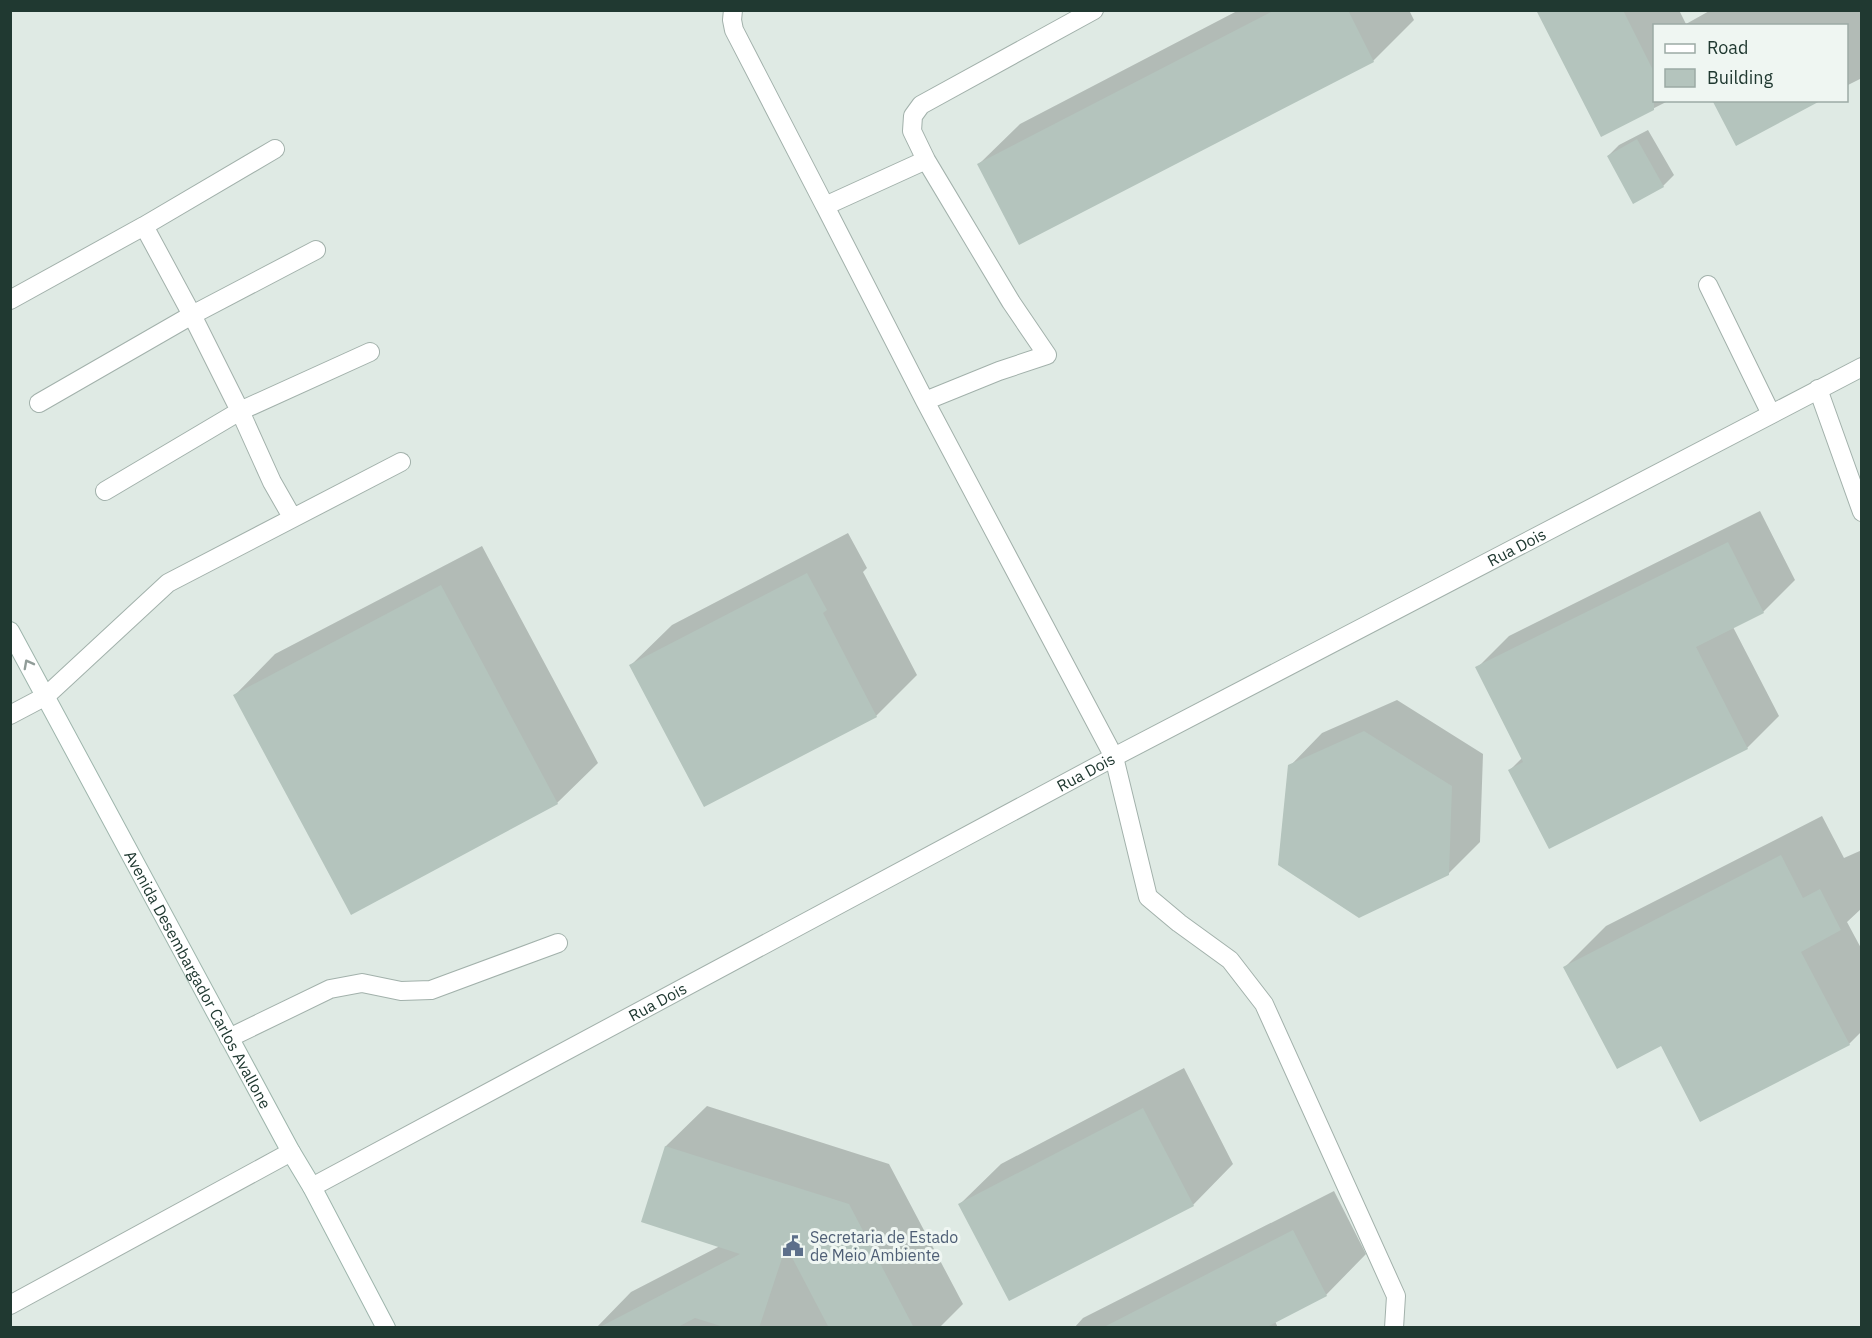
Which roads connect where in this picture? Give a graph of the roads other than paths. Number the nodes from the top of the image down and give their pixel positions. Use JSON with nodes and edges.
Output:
{"nodes":[{"id":1,"x":733,"y":10,"type":"edge"},
{"id":2,"x":1094,"y":10,"type":"edge"},
{"id":3,"x":275,"y":149,"type":"dead end"},
{"id":4,"x":926,"y":160,"type":"junction"},
{"id":5,"x":825,"y":206,"type":"junction"},
{"id":6,"x":144,"y":226,"type":"junction"},
{"id":7,"x":316,"y":250,"type":"dead end"},
{"id":8,"x":1708,"y":285,"type":"dead end"},
{"id":9,"x":10,"y":300,"type":"edge"},
{"id":10,"x":192,"y":315,"type":"junction"},
{"id":11,"x":370,"y":352,"type":"dead end"},
{"id":12,"x":1862,"y":367,"type":"edge"},
{"id":13,"x":1818,"y":389,"type":"junction"},
{"id":14,"x":925,"y":401,"type":"junction"},
{"id":15,"x":39,"y":403,"type":"dead end"},
{"id":16,"x":240,"y":411,"type":"junction"},
{"id":17,"x":1771,"y":414,"type":"junction"},
{"id":18,"x":401,"y":462,"type":"dead end"},
{"id":19,"x":105,"y":490,"type":"dead end"},
{"id":20,"x":1862,"y":512,"type":"edge"},
{"id":21,"x":292,"y":517,"type":"junction"},
{"id":22,"x":10,"y":631,"type":"edge"},
{"id":23,"x":46,"y":696,"type":"junction"},
{"id":24,"x":10,"y":716,"type":"edge"},
{"id":25,"x":1114,"y":757,"type":"junction"},
{"id":26,"x":558,"y":943,"type":"dead end"},
{"id":27,"x":230,"y":1038,"type":"junction"},
{"id":28,"x":291,"y":1152,"type":"junction"},
{"id":29,"x":312,"y":1187,"type":"junction"},
{"id":30,"x":10,"y":1305,"type":"edge"},
{"id":31,"x":386,"y":1328,"type":"edge"},
{"id":32,"x":1394,"y":1328,"type":"edge"}],
"edges":[{"from":1,"to":5,"type":"street"},
{"from":2,"to":4,"type":"street"},
{"from":3,"to":6,"type":"street"},
{"from":4,"to":5,"type":"street"},
{"from":4,"to":14,"type":"street"},
{"from":5,"to":14,"type":"street"},
{"from":6,"to":9,"type":"street"},
{"from":6,"to":10,"type":"street"},
{"from":7,"to":10,"type":"street"},
{"from":8,"to":17,"type":"street"},
{"from":10,"to":15,"type":"street"},
{"from":10,"to":16,"type":"street"},
{"from":11,"to":16,"type":"street"},
{"from":12,"to":13,"type":"street","name":"Rua Dois"},
{"from":13,"to":17,"type":"street","name":"Rua Dois"},
{"from":13,"to":20,"type":"street"},
{"from":14,"to":25,"type":"street"},
{"from":16,"to":19,"type":"street"},
{"from":16,"to":21,"type":"street"},
{"from":17,"to":25,"type":"street","name":"Rua Dois"},
{"from":18,"to":21,"type":"street"},
{"from":21,"to":23,"type":"street"},
{"from":23,"to":22,"type":"street","name":"Avenida Desembargador Carlos Avallone","one_way":true},
{"from":23,"to":24,"type":"street"},
{"from":23,"to":27,"type":"street","name":"Avenida Desembargador Carlos Avallone"},
{"from":25,"to":29,"type":"street","name":"Rua Dois"},
{"from":25,"to":32,"type":"street"},
{"from":26,"to":27,"type":"street"},
{"from":27,"to":28,"type":"street","name":"Avenida Desembargador Carlos Avallone"},
{"from":28,"to":29,"type":"street","name":"Avenida Desembargador Carlos Avallone"},
{"from":28,"to":30,"type":"street"},
{"from":29,"to":31,"type":"street","name":"Avenida Desembargador Carlos Avallone"}]}
